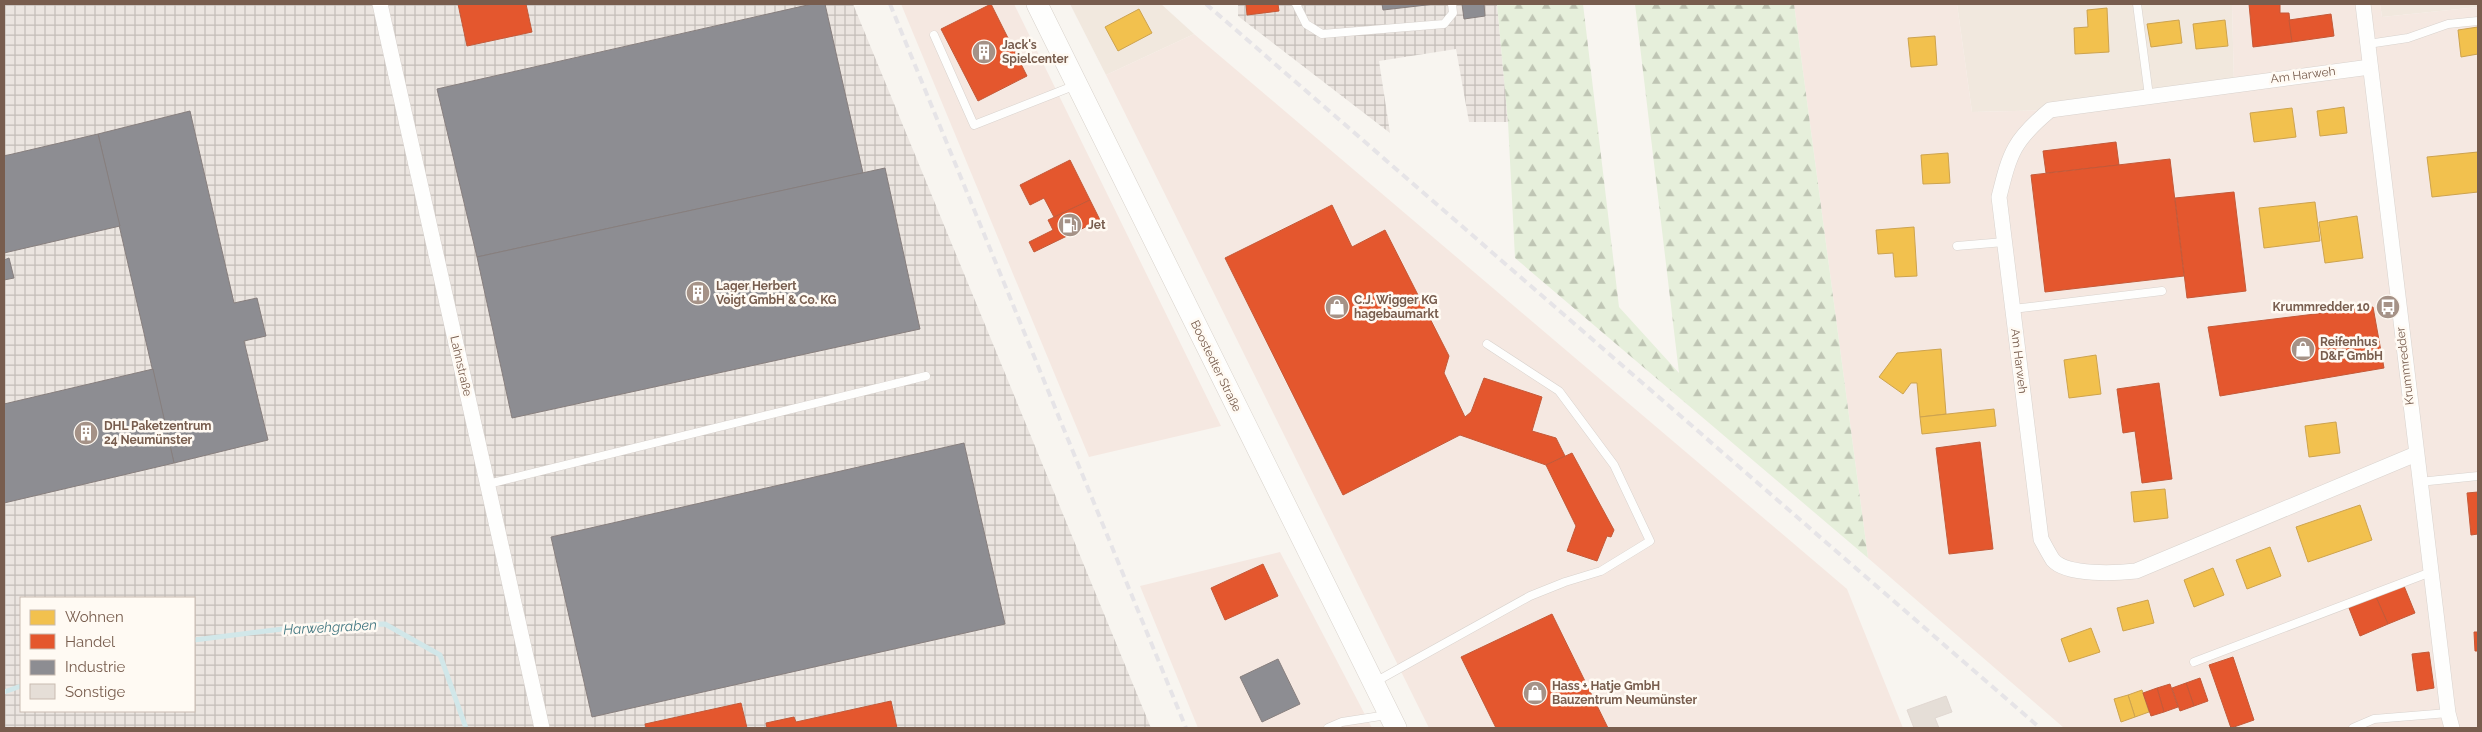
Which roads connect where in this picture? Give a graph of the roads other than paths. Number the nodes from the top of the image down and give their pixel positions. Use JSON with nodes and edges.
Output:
{"nodes":[{"id":1,"x":380,"y":4,"type":"edge"},
{"id":2,"x":1037,"y":4,"type":"edge"},
{"id":3,"x":1296,"y":4,"type":"edge"},
{"id":4,"x":1452,"y":4,"type":"edge"},
{"id":5,"x":2137,"y":4,"type":"edge"},
{"id":6,"x":2363,"y":4,"type":"edge"},
{"id":7,"x":2478,"y":21,"type":"edge"},
{"id":8,"x":934,"y":35,"type":"dead end"},
{"id":9,"x":2368,"y":44,"type":"junction"},
{"id":10,"x":2370,"y":67,"type":"junction"},
{"id":11,"x":1076,"y":85,"type":"junction"},
{"id":12,"x":2149,"y":96,"type":"junction"},
{"id":13,"x":2004,"y":242,"type":"junction"},
{"id":14,"x":1957,"y":246,"type":"dead end"},
{"id":15,"x":2162,"y":291,"type":"dead end"},
{"id":16,"x":2013,"y":309,"type":"junction"},
{"id":17,"x":1487,"y":344,"type":"dead end"},
{"id":18,"x":926,"y":376,"type":"dead end"},
{"id":19,"x":2416,"y":454,"type":"junction"},
{"id":20,"x":2478,"y":476,"type":"edge"},
{"id":21,"x":2419,"y":482,"type":"junction"},
{"id":22,"x":488,"y":484,"type":"junction"},
{"id":23,"x":2431,"y":572,"type":"junction"},
{"id":24,"x":2194,"y":662,"type":"dead end"},
{"id":25,"x":1373,"y":683,"type":"junction"},
{"id":26,"x":2448,"y":713,"type":"junction"},
{"id":27,"x":1392,"y":722,"type":"edge"},
{"id":28,"x":542,"y":728,"type":"edge"},
{"id":29,"x":1328,"y":728,"type":"edge"},
{"id":30,"x":2353,"y":728,"type":"edge"},
{"id":31,"x":2452,"y":728,"type":"edge"}],
"edges":[{"from":1,"to":22,"type":"street","name":"Lahnstraße"},
{"from":2,"to":11,"type":"street","name":"Boostedter Straße"},
{"from":3,"to":4,"type":"lane"},
{"from":5,"to":12,"type":"lane"},
{"from":6,"to":9,"type":"street","name":"Krummredder"},
{"from":7,"to":9,"type":"lane"},
{"from":8,"to":11,"type":"lane"},
{"from":9,"to":10,"type":"street","name":"Krummredder"},
{"from":10,"to":12,"type":"street","name":"Am Harweh"},
{"from":10,"to":19,"type":"street","name":"Krummredder"},
{"from":11,"to":25,"type":"street","name":"Boostedter Straße"},
{"from":12,"to":13,"type":"street","name":"Am Harweh"},
{"from":13,"to":14,"type":"lane"},
{"from":13,"to":16,"type":"street","name":"Am Harweh"},
{"from":15,"to":16,"type":"lane"},
{"from":16,"to":19,"type":"street","name":"Am Harweh"},
{"from":17,"to":25,"type":"lane"},
{"from":18,"to":22,"type":"lane"},
{"from":19,"to":21,"type":"street","name":"Krummredder"},
{"from":20,"to":21,"type":"lane"},
{"from":21,"to":23,"type":"street","name":"Krummredder"},
{"from":22,"to":28,"type":"street","name":"Lahnstraße"},
{"from":23,"to":24,"type":"lane"},
{"from":23,"to":26,"type":"street","name":"Krummredder"},
{"from":25,"to":27,"type":"street","name":"Boostedter Straße"},
{"from":26,"to":30,"type":"lane"},
{"from":26,"to":31,"type":"street","name":"Krummredder"},
{"from":27,"to":29,"type":"lane"}]}
